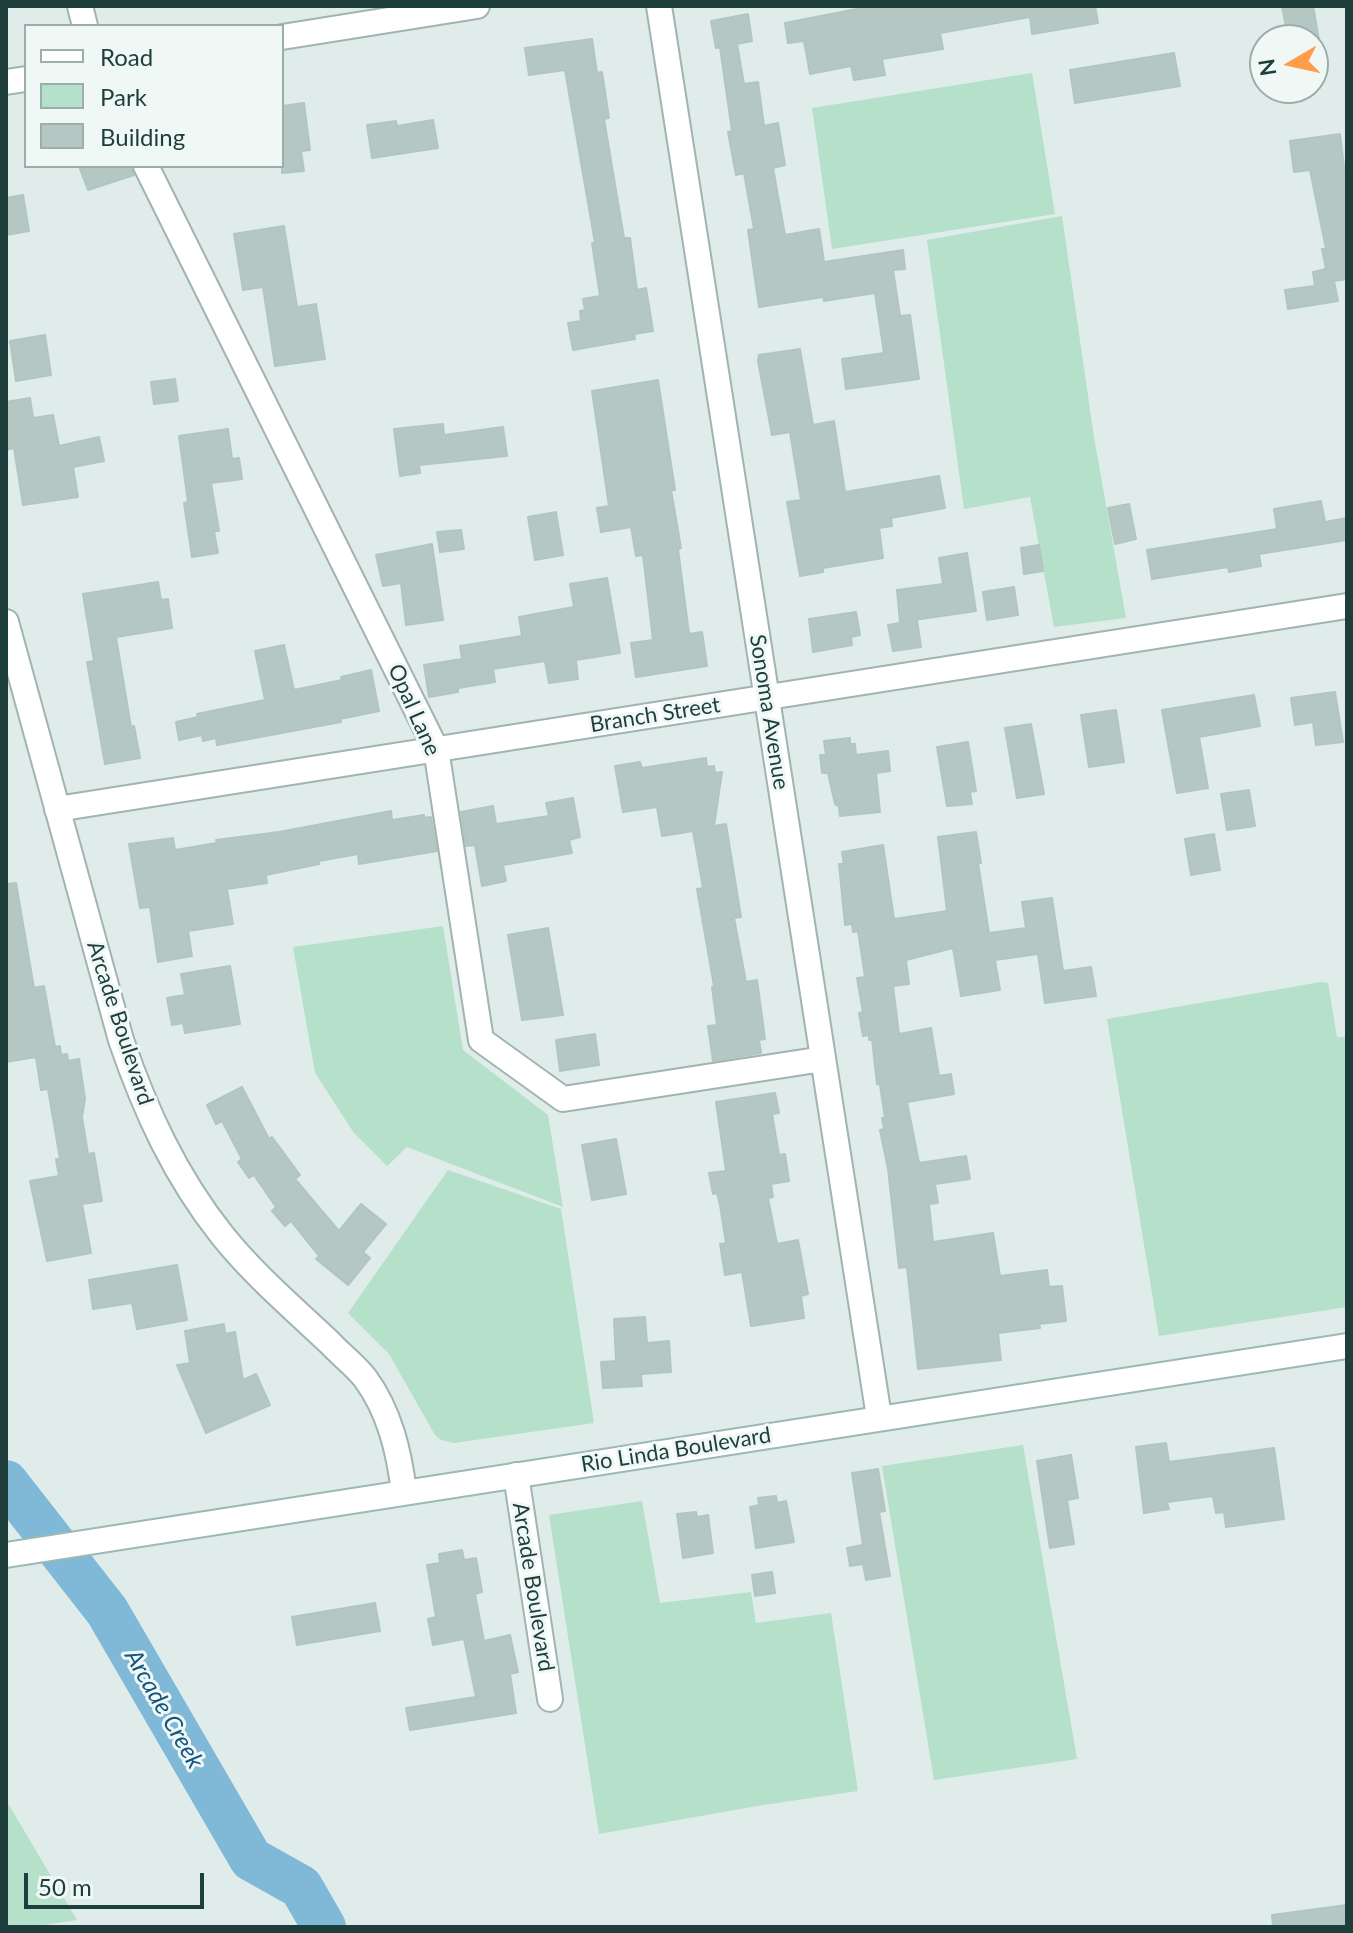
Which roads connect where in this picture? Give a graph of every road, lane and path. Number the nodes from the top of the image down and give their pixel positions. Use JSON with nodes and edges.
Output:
{"nodes":[{"id":1,"x":477,"y":6,"type":"edge"},
{"id":2,"x":659,"y":6,"type":"edge"},
{"id":3,"x":284,"y":37,"type":"edge"},
{"id":4,"x":147,"y":168,"type":"edge"},
{"id":5,"x":1347,"y":606,"type":"edge"},
{"id":6,"x":6,"y":622,"type":"edge"},
{"id":7,"x":767,"y":698,"type":"junction"},
{"id":8,"x":436,"y":749,"type":"junction"},
{"id":9,"x":57,"y":809,"type":"junction"},
{"id":10,"x":823,"y":1059,"type":"junction"},
{"id":11,"x":1347,"y":1346,"type":"edge"},
{"id":12,"x":879,"y":1417,"type":"junction"},
{"id":13,"x":516,"y":1475,"type":"junction"},
{"id":14,"x":404,"y":1492,"type":"junction"},
{"id":15,"x":6,"y":1555,"type":"edge"},
{"id":16,"x":550,"y":1699,"type":"dead end"}],
"edges":[{"from":1,"to":3,"type":"street"},
{"from":2,"to":7,"type":"street","name":"Sonoma Avenue"},
{"from":4,"to":8,"type":"street","name":"Opal Lane"},
{"from":5,"to":7,"type":"street","name":"Branch Street"},
{"from":6,"to":9,"type":"street","name":"Arcade Boulevard"},
{"from":7,"to":8,"type":"street","name":"Branch Street"},
{"from":7,"to":10,"type":"street","name":"Sonoma Avenue"},
{"from":8,"to":9,"type":"street","name":"Branch Street"},
{"from":8,"to":10,"type":"street","name":"Opal Lane"},
{"from":9,"to":14,"type":"street","name":"Arcade Boulevard"},
{"from":10,"to":12,"type":"street","name":"Sonoma Avenue"},
{"from":11,"to":12,"type":"street","name":"Rio Linda Boulevard"},
{"from":12,"to":13,"type":"street","name":"Rio Linda Boulevard"},
{"from":13,"to":14,"type":"street","name":"Rio Linda Boulevard"},
{"from":13,"to":16,"type":"street","name":"Arcade Boulevard"},
{"from":14,"to":15,"type":"street","name":"Rio Linda Boulevard"}]}
